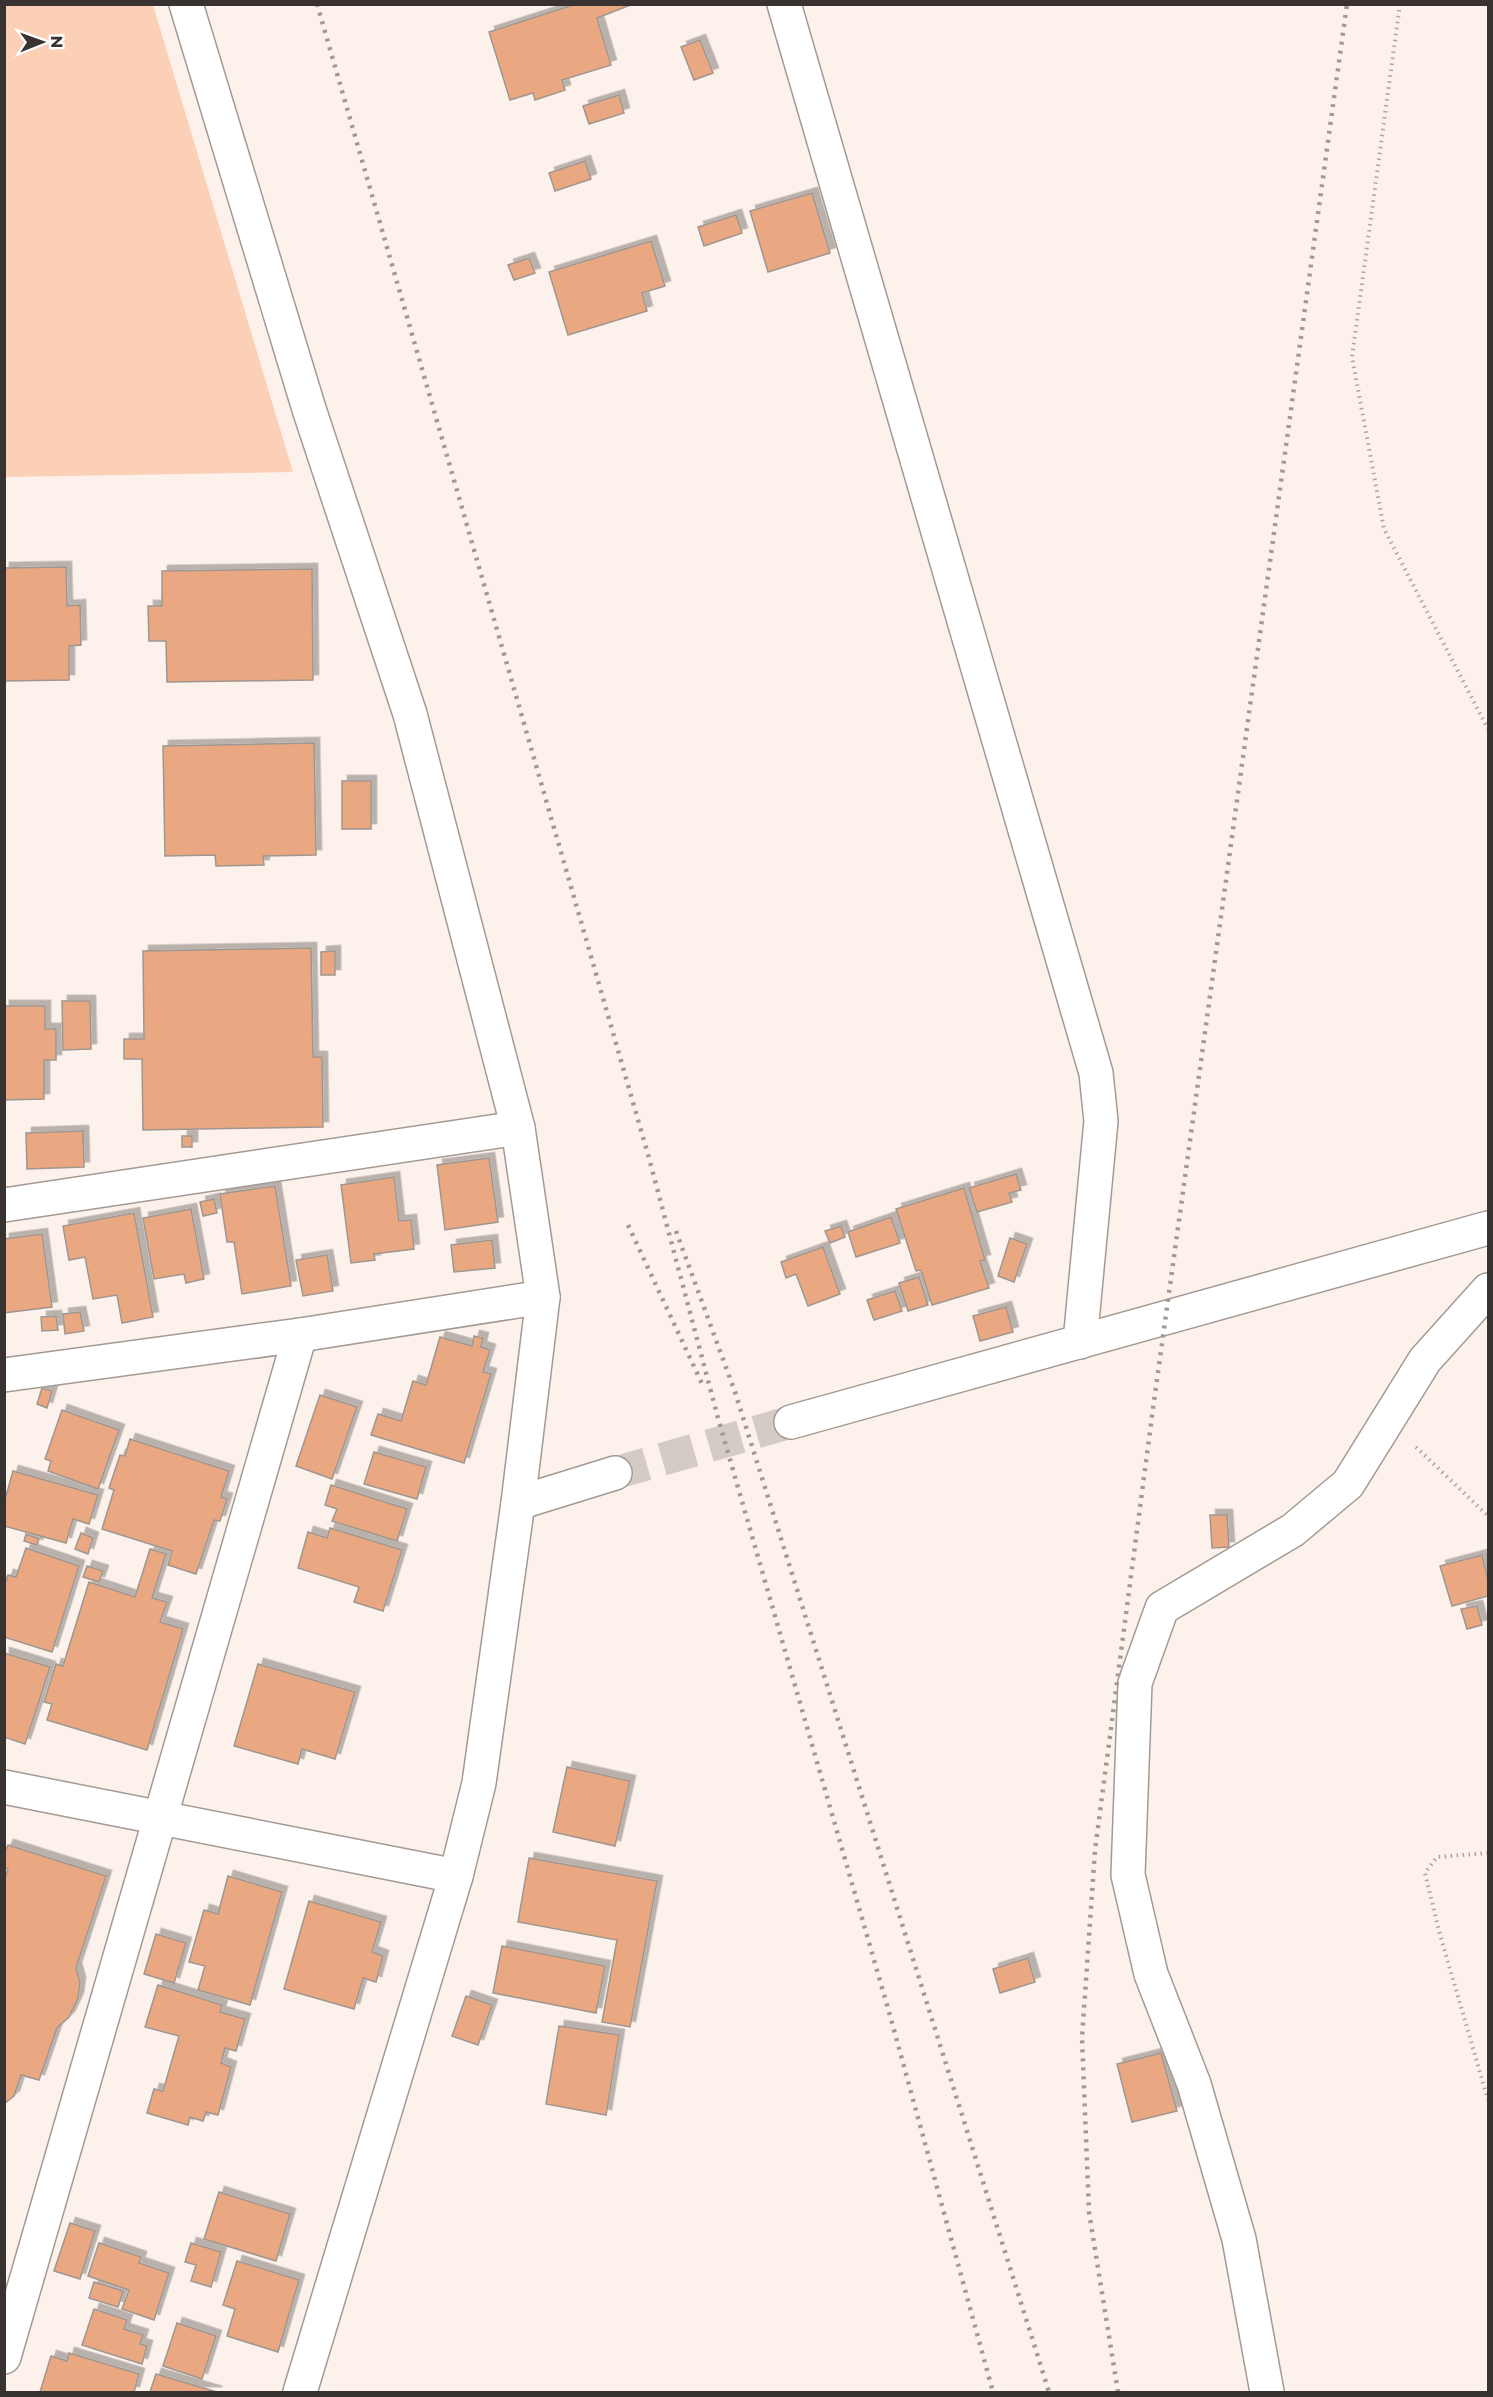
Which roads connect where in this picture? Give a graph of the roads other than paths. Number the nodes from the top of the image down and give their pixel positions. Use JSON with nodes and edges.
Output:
{"nodes":[{"id":1,"x":186,"y":4,"type":"edge"},
{"id":2,"x":784,"y":4,"type":"edge"},
{"id":3,"x":518,"y":1128,"type":"junction"},
{"id":4,"x":4,"y":1205,"type":"edge"},
{"id":5,"x":1488,"y":1228,"type":"edge"},
{"id":6,"x":1488,"y":1290,"type":"edge"},
{"id":7,"x":543,"y":1297,"type":"junction"},
{"id":8,"x":300,"y":1335,"type":"junction"},
{"id":9,"x":1080,"y":1341,"type":"junction"},
{"id":10,"x":4,"y":1375,"type":"edge"},
{"id":11,"x":791,"y":1422,"type":"tunnel mouth"},
{"id":12,"x":615,"y":1473,"type":"tunnel mouth"},
{"id":13,"x":518,"y":1503,"type":"junction"},
{"id":14,"x":4,"y":1787,"type":"edge"},
{"id":15,"x":162,"y":1816,"type":"junction"},
{"id":16,"x":456,"y":1876,"type":"junction"},
{"id":17,"x":4,"y":2357,"type":"edge"},
{"id":18,"x":300,"y":2392,"type":"edge"},
{"id":19,"x":1267,"y":2392,"type":"edge"}],
"edges":[{"from":1,"to":3,"type":"street"},
{"from":2,"to":9,"type":"street"},
{"from":3,"to":4,"type":"street"},
{"from":3,"to":7,"type":"street"},
{"from":5,"to":9,"type":"street"},
{"from":6,"to":19,"type":"street"},
{"from":7,"to":8,"type":"street"},
{"from":7,"to":13,"type":"street"},
{"from":8,"to":10,"type":"street"},
{"from":8,"to":15,"type":"street"},
{"from":9,"to":11,"type":"street"},
{"from":12,"to":13,"type":"street"},
{"from":13,"to":16,"type":"street"},
{"from":14,"to":15,"type":"street"},
{"from":15,"to":16,"type":"street"},
{"from":15,"to":17,"type":"street"},
{"from":16,"to":18,"type":"street"}]}
